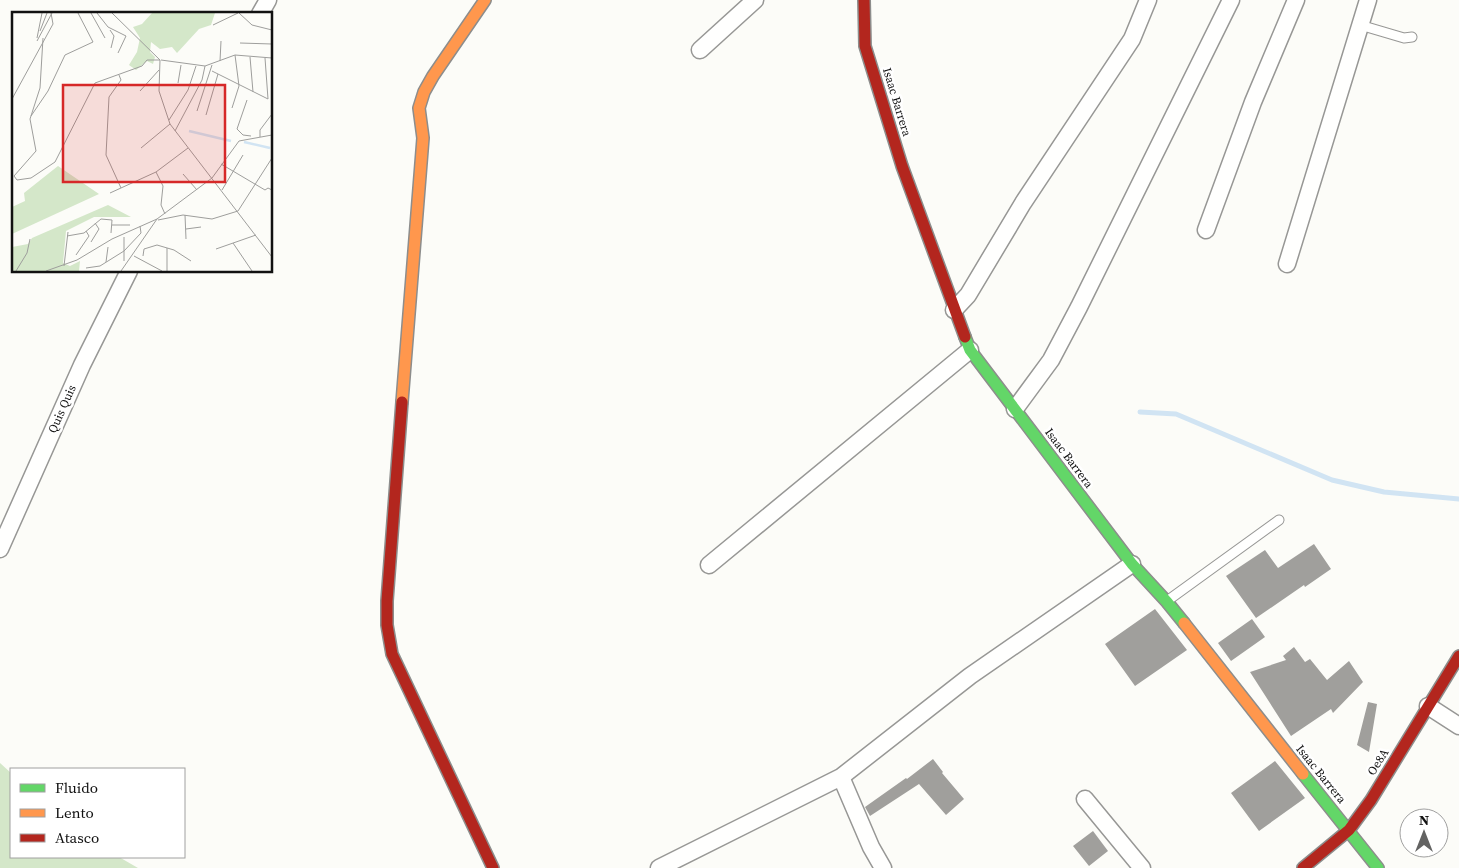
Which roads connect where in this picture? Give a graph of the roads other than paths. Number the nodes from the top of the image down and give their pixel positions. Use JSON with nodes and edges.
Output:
{"nodes":[{"id":1,"x":268,"y":0,"type":"edge"},
{"id":2,"x":485,"y":0,"type":"edge"},
{"id":3,"x":755,"y":0,"type":"edge"},
{"id":4,"x":864,"y":0,"type":"edge"},
{"id":5,"x":1148,"y":0,"type":"edge"},
{"id":6,"x":1232,"y":0,"type":"edge"},
{"id":7,"x":1296,"y":0,"type":"edge"},
{"id":8,"x":1368,"y":0,"type":"edge"},
{"id":9,"x":261,"y":12,"type":"edge"},
{"id":10,"x":1360,"y":25,"type":"junction"},
{"id":11,"x":1412,"y":37,"type":"dead end"},
{"id":12,"x":700,"y":50,"type":"dead end"},
{"id":13,"x":1206,"y":230,"type":"dead end"},
{"id":14,"x":1287,"y":264,"type":"dead end"},
{"id":15,"x":129,"y":272,"type":"edge"},
{"id":16,"x":954,"y":310,"type":"junction"},
{"id":17,"x":970,"y":350,"type":"junction"},
{"id":18,"x":1015,"y":409,"type":"junction"},
{"id":19,"x":1279,"y":520,"type":"dead end"},
{"id":20,"x":0,"y":549,"type":"edge"},
{"id":21,"x":1132,"y":564,"type":"junction"},
{"id":22,"x":709,"y":565,"type":"dead end"},
{"id":23,"x":1167,"y":602,"type":"junction"},
{"id":24,"x":1459,"y":656,"type":"edge"},
{"id":25,"x":1428,"y":706,"type":"junction"},
{"id":26,"x":1459,"y":726,"type":"edge"},
{"id":27,"x":841,"y":777,"type":"junction"},
{"id":28,"x":1086,"y":799,"type":"dead end"},
{"id":29,"x":1348,"y":830,"type":"junction"},
{"id":30,"x":493,"y":868,"type":"edge"},
{"id":31,"x":659,"y":868,"type":"edge"},
{"id":32,"x":883,"y":868,"type":"edge"},
{"id":33,"x":1142,"y":868,"type":"edge"},
{"id":34,"x":1303,"y":868,"type":"edge"},
{"id":35,"x":1378,"y":868,"type":"edge"}],
"edges":[{"from":1,"to":9,"type":"street"},
{"from":2,"to":30,"type":"street"},
{"from":3,"to":12,"type":"street"},
{"from":4,"to":16,"type":"street","name":"Isaac Barrera"},
{"from":5,"to":16,"type":"street"},
{"from":6,"to":18,"type":"street"},
{"from":7,"to":13,"type":"street"},
{"from":8,"to":10,"type":"street"},
{"from":10,"to":11,"type":"lane"},
{"from":10,"to":14,"type":"street"},
{"from":15,"to":20,"type":"street","name":"Quis Quis"},
{"from":16,"to":17,"type":"street","name":"Isaac Barrera"},
{"from":17,"to":18,"type":"street","name":"Isaac Barrera"},
{"from":17,"to":22,"type":"street"},
{"from":18,"to":21,"type":"street","name":"Isaac Barrera"},
{"from":19,"to":23,"type":"lane"},
{"from":21,"to":23,"type":"street","name":"Isaac Barrera"},
{"from":21,"to":27,"type":"street"},
{"from":23,"to":29,"type":"street","name":"Isaac Barrera"},
{"from":24,"to":25,"type":"street","name":"Oe8A"},
{"from":25,"to":26,"type":"street"},
{"from":25,"to":29,"type":"street","name":"Oe8A"},
{"from":27,"to":31,"type":"street"},
{"from":27,"to":32,"type":"street"},
{"from":28,"to":33,"type":"street"},
{"from":29,"to":34,"type":"street","name":"Oe8A"},
{"from":29,"to":35,"type":"street","name":"Isaac Barrera"}]}
